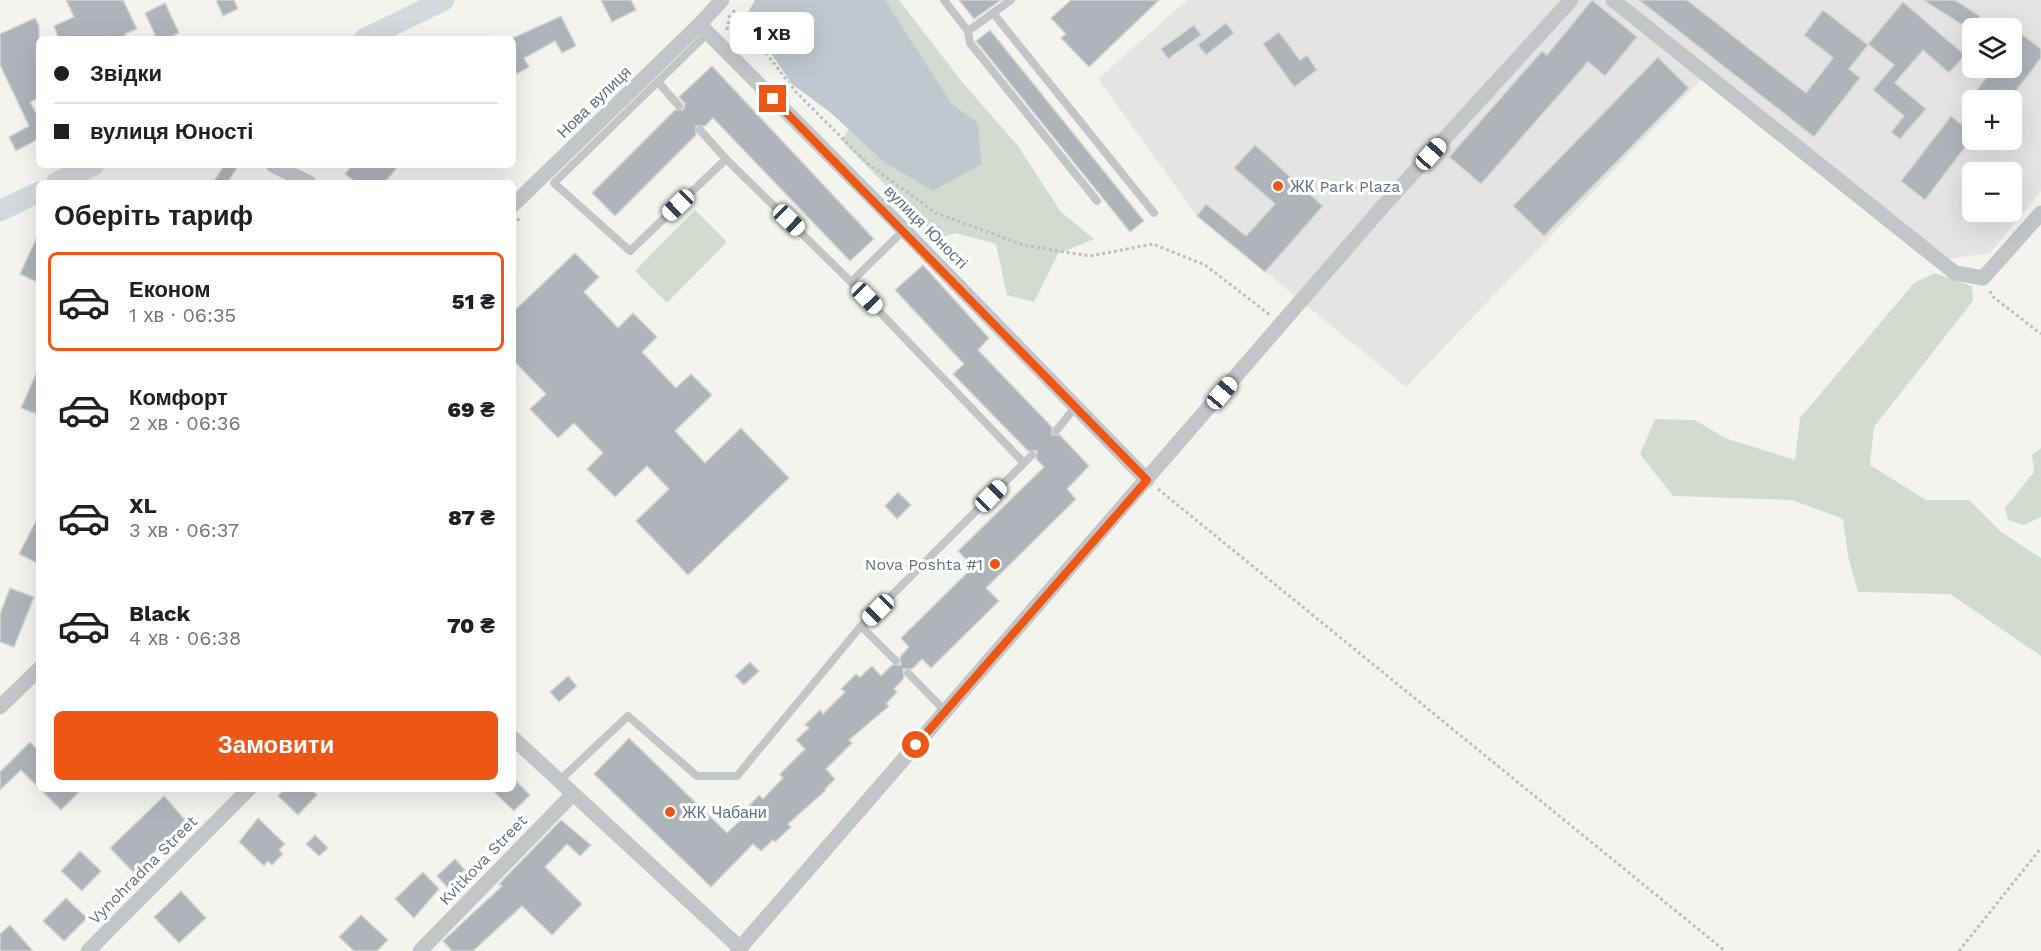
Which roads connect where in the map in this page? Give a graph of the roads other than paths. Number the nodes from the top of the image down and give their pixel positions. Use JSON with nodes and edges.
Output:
{"nodes":[{"id":1,"x":444,"y":0,"type":"edge"},
{"id":2,"x":944,"y":0,"type":"edge"},
{"id":3,"x":1011,"y":0,"type":"edge"},
{"id":4,"x":1571,"y":0,"type":"edge"},
{"id":5,"x":1613,"y":0,"type":"edge"},
{"id":6,"x":727,"y":5,"type":"edge"},
{"id":7,"x":993,"y":13,"type":"junction"},
{"id":8,"x":704,"y":29,"type":"junction"},
{"id":9,"x":968,"y":32,"type":"junction"},
{"id":10,"x":370,"y":36,"type":"edge"},
{"id":11,"x":658,"y":82,"type":"junction"},
{"id":12,"x":679,"y":106,"type":"dead end"},
{"id":13,"x":700,"y":130,"type":"dead end"},
{"id":14,"x":726,"y":159,"type":"junction"},
{"id":15,"x":89,"y":168,"type":"edge"},
{"id":16,"x":279,"y":168,"type":"edge"},
{"id":17,"x":69,"y":180,"type":"edge"},
{"id":18,"x":303,"y":180,"type":"edge"},
{"id":19,"x":36,"y":193,"type":"edge"},
{"id":20,"x":1096,"y":201,"type":"dead end"},
{"id":21,"x":516,"y":202,"type":"edge"},
{"id":22,"x":0,"y":211,"type":"edge"},
{"id":23,"x":1154,"y":213,"type":"dead end"},
{"id":24,"x":2041,"y":213,"type":"edge"},
{"id":25,"x":904,"y":230,"type":"junction"},
{"id":26,"x":851,"y":282,"type":"junction"},
{"id":27,"x":1076,"y":406,"type":"junction"},
{"id":28,"x":1056,"y":431,"type":"dead end"},
{"id":29,"x":1032,"y":455,"type":"dead end"},
{"id":30,"x":1024,"y":463,"type":"junction"},
{"id":31,"x":1147,"y":480,"type":"junction"},
{"id":32,"x":861,"y":626,"type":"junction"},
{"id":33,"x":896,"y":661,"type":"dead end"},
{"id":34,"x":36,"y":672,"type":"edge"},
{"id":35,"x":908,"y":673,"type":"dead end"},
{"id":36,"x":0,"y":707,"type":"edge"},
{"id":37,"x":945,"y":711,"type":"junction"},
{"id":38,"x":516,"y":741,"type":"edge"},
{"id":39,"x":559,"y":781,"type":"junction"},
{"id":40,"x":246,"y":792,"type":"edge"},
{"id":41,"x":573,"y":794,"type":"junction"},
{"id":42,"x":738,"y":950,"type":"edge"},
{"id":43,"x":88,"y":951,"type":"edge"},
{"id":44,"x":420,"y":951,"type":"edge"}],
"edges":[{"from":1,"to":10,"type":"street"},
{"from":2,"to":9,"type":"lane"},
{"from":3,"to":7,"type":"lane"},
{"from":4,"to":31,"type":"street"},
{"from":5,"to":24,"type":"street"},
{"from":6,"to":8,"type":"street"},
{"from":7,"to":9,"type":"lane"},
{"from":7,"to":23,"type":"lane"},
{"from":8,"to":11,"type":"lane"},
{"from":8,"to":21,"type":"street","name":"Нова вулиця"},
{"from":8,"to":25,"type":"street","name":"вулиця Юності"},
{"from":9,"to":20,"type":"lane"},
{"from":11,"to":12,"type":"lane"},
{"from":11,"to":14,"type":"lane"},
{"from":13,"to":14,"type":"lane"},
{"from":14,"to":26,"type":"lane"},
{"from":15,"to":17,"type":"street"},
{"from":16,"to":18,"type":"street"},
{"from":19,"to":22,"type":"street"},
{"from":25,"to":26,"type":"lane"},
{"from":25,"to":27,"type":"street","name":"вулиця Юності"},
{"from":26,"to":30,"type":"lane"},
{"from":27,"to":28,"type":"lane"},
{"from":27,"to":31,"type":"street","name":"вулиця Юності"},
{"from":29,"to":30,"type":"lane"},
{"from":30,"to":32,"type":"lane"},
{"from":31,"to":37,"type":"street"},
{"from":32,"to":33,"type":"lane"},
{"from":32,"to":39,"type":"lane"},
{"from":34,"to":36,"type":"street"},
{"from":35,"to":37,"type":"lane"},
{"from":37,"to":42,"type":"street"},
{"from":38,"to":39,"type":"street"},
{"from":39,"to":41,"type":"street"},
{"from":40,"to":43,"type":"street","name":"Vynohradna Street"},
{"from":41,"to":42,"type":"street"},
{"from":41,"to":44,"type":"street","name":"Kvitkova Street"}]}
